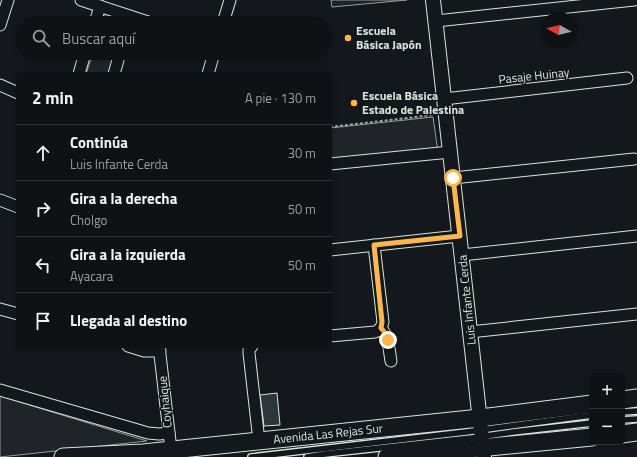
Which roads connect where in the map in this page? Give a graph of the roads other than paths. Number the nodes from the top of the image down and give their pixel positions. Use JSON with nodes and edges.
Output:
{"nodes":[{"id":1,"x":8,"y":0,"type":"edge"},
{"id":2,"x":81,"y":0,"type":"edge"},
{"id":3,"x":230,"y":0,"type":"edge"},
{"id":4,"x":434,"y":0,"type":"edge"},
{"id":5,"x":634,"y":0,"type":"edge"},
{"id":6,"x":100,"y":6,"type":"junction"},
{"id":7,"x":97,"y":16,"type":"edge"},
{"id":8,"x":121,"y":16,"type":"edge"},
{"id":9,"x":225,"y":16,"type":"edge"},
{"id":10,"x":436,"y":21,"type":"junction"},
{"id":11,"x":0,"y":25,"type":"edge"},
{"id":12,"x":84,"y":60,"type":"edge"},
{"id":13,"x":118,"y":60,"type":"edge"},
{"id":14,"x":212,"y":60,"type":"edge"},
{"id":15,"x":80,"y":72,"type":"edge"},
{"id":16,"x":115,"y":72,"type":"edge"},
{"id":17,"x":209,"y":72,"type":"edge"},
{"id":18,"x":627,"y":78,"type":"dead end"},
{"id":19,"x":0,"y":85,"type":"edge"},
{"id":20,"x":16,"y":92,"type":"edge"},
{"id":21,"x":444,"y":99,"type":"junction"},
{"id":22,"x":450,"y":152,"type":"junction"},
{"id":23,"x":634,"y":159,"type":"dead end"},
{"id":24,"x":332,"y":164,"type":"edge"},
{"id":25,"x":453,"y":178,"type":"junction"},
{"id":26,"x":0,"y":200,"type":"edge"},
{"id":27,"x":16,"y":206,"type":"edge"},
{"id":28,"x":460,"y":236,"type":"junction"},
{"id":29,"x":637,"y":236,"type":"edge"},
{"id":30,"x":374,"y":245,"type":"junction"},
{"id":31,"x":332,"y":250,"type":"edge"},
{"id":32,"x":462,"y":256,"type":"junction"},
{"id":33,"x":0,"y":309,"type":"edge"},
{"id":34,"x":16,"y":313,"type":"edge"},
{"id":35,"x":637,"y":314,"type":"edge"},
{"id":36,"x":381,"y":328,"type":"junction"},
{"id":37,"x":470,"y":332,"type":"junction"},
{"id":38,"x":332,"y":336,"type":"edge"},
{"id":39,"x":136,"y":348,"type":"edge"},
{"id":40,"x":250,"y":348,"type":"edge"},
{"id":41,"x":159,"y":349,"type":"edge"},
{"id":42,"x":391,"y":362,"type":"dead end"},
{"id":43,"x":0,"y":390,"type":"edge"},
{"id":44,"x":637,"y":398,"type":"edge"},
{"id":45,"x":625,"y":400,"type":"edge"},
{"id":46,"x":589,"y":405,"type":"edge"},
{"id":47,"x":637,"y":411,"type":"edge"},
{"id":48,"x":625,"y":412,"type":"edge"},
{"id":49,"x":589,"y":416,"type":"edge"},
{"id":50,"x":637,"y":419,"type":"edge"},
{"id":51,"x":625,"y":420,"type":"edge"},
{"id":52,"x":589,"y":423,"type":"edge"},
{"id":53,"x":637,"y":432,"type":"edge"},
{"id":54,"x":625,"y":434,"type":"edge"},
{"id":55,"x":589,"y":437,"type":"edge"},
{"id":56,"x":482,"y":438,"type":"edge"},
{"id":57,"x":259,"y":441,"type":"junction"},
{"id":58,"x":170,"y":447,"type":"edge"},
{"id":59,"x":63,"y":457,"type":"edge"},
{"id":60,"x":250,"y":457,"type":"edge"},
{"id":61,"x":307,"y":457,"type":"edge"},
{"id":62,"x":395,"y":457,"type":"edge"}],
"edges":[{"from":1,"to":11,"type":"street"},
{"from":2,"to":6,"type":"street"},
{"from":3,"to":9,"type":"street"},
{"from":4,"to":10,"type":"street","name":"Luis Infante Cerda"},
{"from":5,"to":10,"type":"street"},
{"from":6,"to":7,"type":"street"},
{"from":6,"to":8,"type":"street"},
{"from":10,"to":21,"type":"street","name":"Luis Infante Cerda"},
{"from":12,"to":15,"type":"street"},
{"from":13,"to":16,"type":"street"},
{"from":14,"to":17,"type":"street"},
{"from":18,"to":21,"type":"street","name":"Pasaje Huinay"},
{"from":19,"to":20,"type":"street"},
{"from":21,"to":22,"type":"street","name":"Luis Infante Cerda"},
{"from":22,"to":24,"type":"street"},
{"from":22,"to":25,"type":"street","name":"Luis Infante Cerda"},
{"from":23,"to":25,"type":"street"},
{"from":25,"to":28,"type":"street","name":"Luis Infante Cerda"},
{"from":26,"to":27,"type":"street"},
{"from":28,"to":30,"type":"street"},
{"from":28,"to":32,"type":"street","name":"Luis Infante Cerda"},
{"from":29,"to":32,"type":"street"},
{"from":30,"to":31,"type":"street"},
{"from":30,"to":36,"type":"street"},
{"from":32,"to":37,"type":"street","name":"Luis Infante Cerda"},
{"from":33,"to":34,"type":"street"},
{"from":35,"to":37,"type":"street"},
{"from":36,"to":38,"type":"street"},
{"from":36,"to":42,"type":"street"},
{"from":37,"to":56,"type":"street","name":"Luis Infante Cerda"},
{"from":39,"to":41,"type":"street"},
{"from":40,"to":57,"type":"street"},
{"from":41,"to":58,"type":"street","name":"Coyhaique"},
{"from":43,"to":58,"type":"street"},
{"from":44,"to":45,"type":"main road"},
{"from":46,"to":56,"type":"main road","name":"Avenida Las Rejas Sur"},
{"from":47,"to":48,"type":"lane"},
{"from":49,"to":56,"type":"lane"},
{"from":50,"to":51,"type":"lane"},
{"from":52,"to":56,"type":"lane"},
{"from":53,"to":54,"type":"main road"},
{"from":55,"to":56,"type":"main road","name":"Avenida Las Rejas Sur"},
{"from":56,"to":57,"type":"main road","name":"Avenida Las Rejas Sur"},
{"from":56,"to":60,"type":"lane"},
{"from":56,"to":61,"type":"lane"},
{"from":56,"to":62,"type":"main road","name":"Avenida Las Rejas Sur"},
{"from":57,"to":58,"type":"main road","name":"Avenida Las Rejas Sur"},
{"from":58,"to":59,"type":"main road","name":"Avenida Las Rejas Sur"}]}
